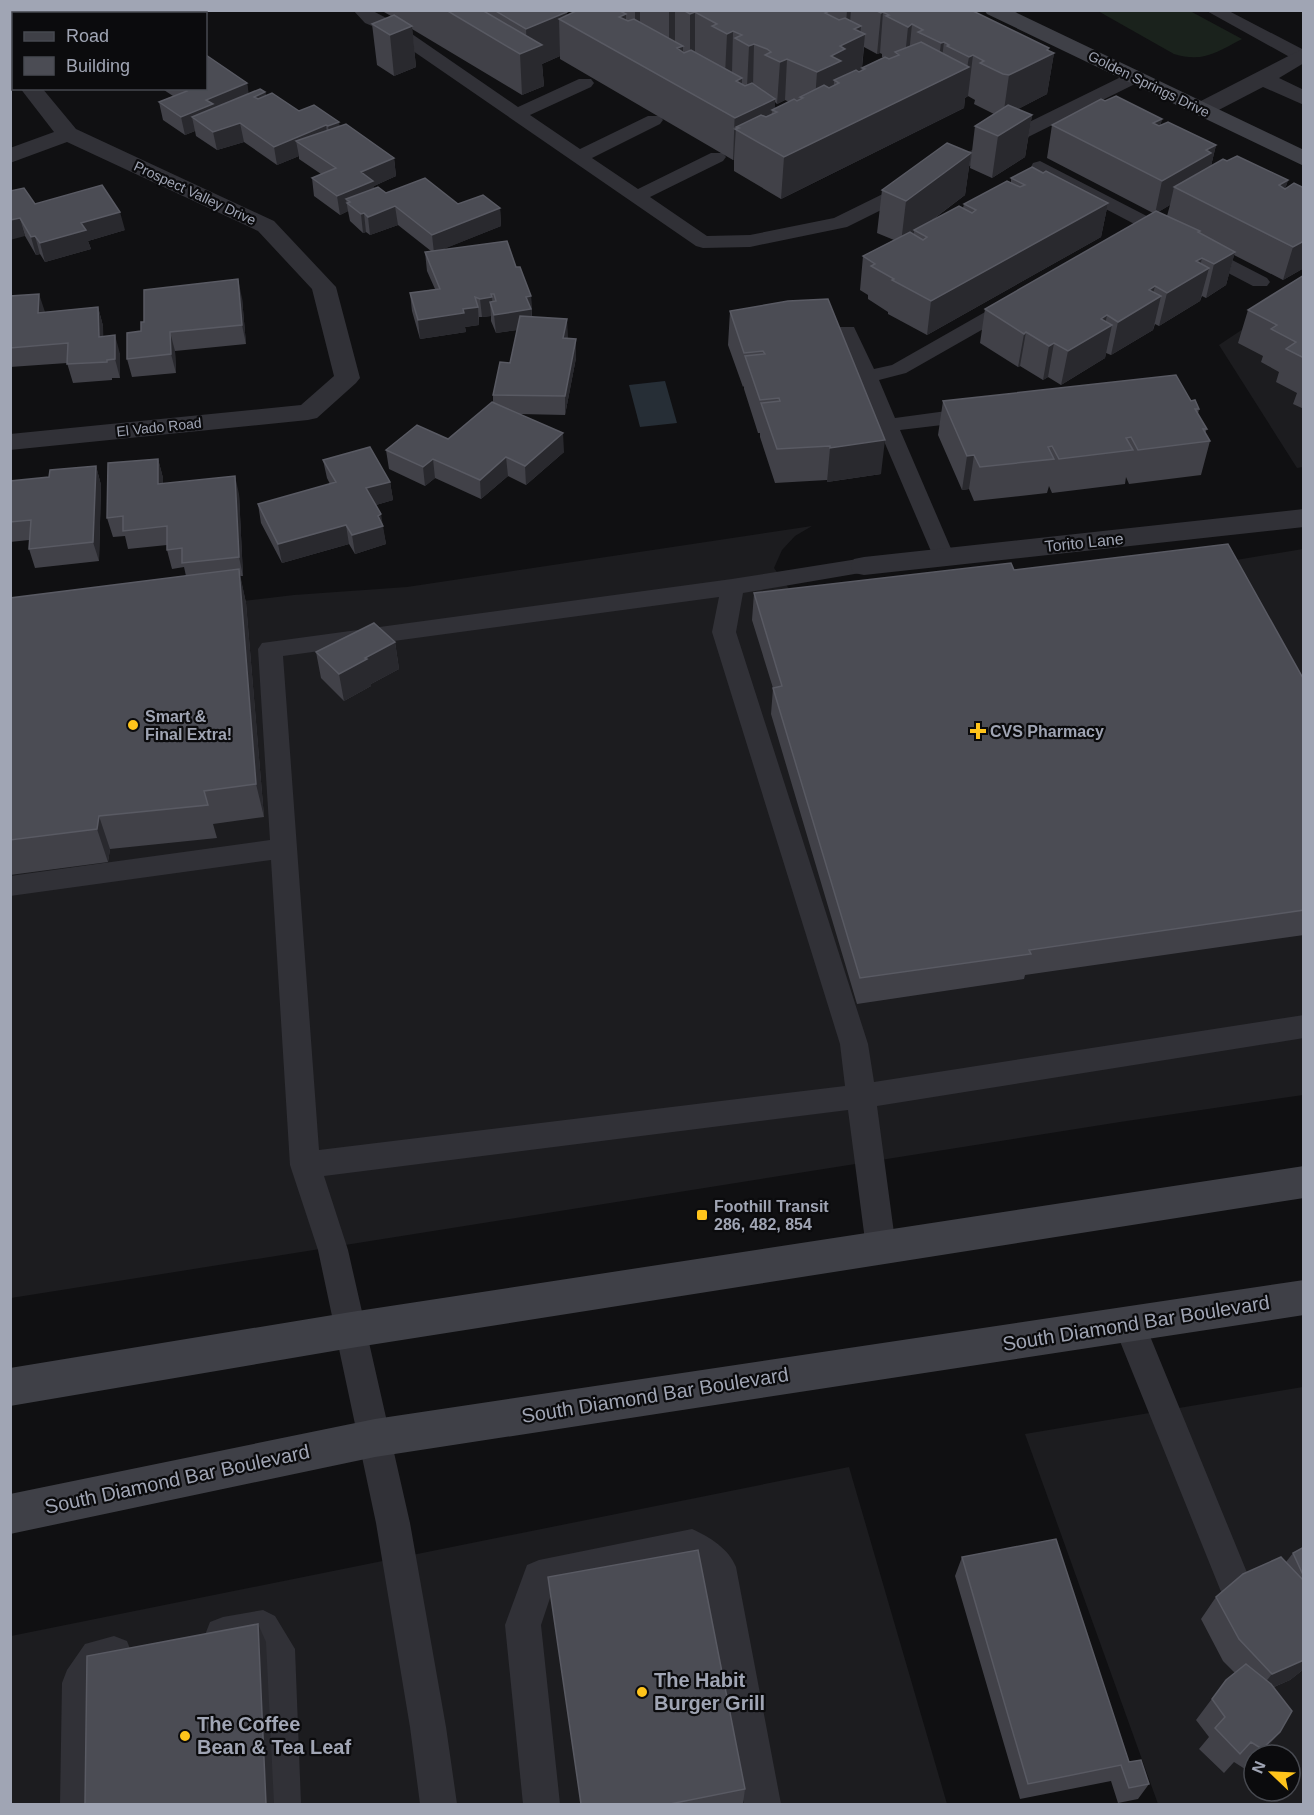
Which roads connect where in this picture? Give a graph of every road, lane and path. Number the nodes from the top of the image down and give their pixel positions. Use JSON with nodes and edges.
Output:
{"nodes":[{"id":1,"x":361,"y":10,"type":"edge"},
{"id":2,"x":994,"y":10,"type":"edge"},
{"id":3,"x":1213,"y":10,"type":"edge"},
{"id":4,"x":1302,"y":55,"type":"edge"},
{"id":5,"x":1135,"y":77,"type":"junction"},
{"id":6,"x":1263,"y":79,"type":"junction"},
{"id":7,"x":585,"y":83,"type":"edge"},
{"id":8,"x":32,"y":90,"type":"edge"},
{"id":9,"x":1304,"y":99,"type":"edge"},
{"id":10,"x":1203,"y":110,"type":"junction"},
{"id":11,"x":517,"y":114,"type":"junction"},
{"id":12,"x":654,"y":120,"type":"edge"},
{"id":13,"x":68,"y":134,"type":"junction"},
{"id":14,"x":10,"y":156,"type":"edge"},
{"id":15,"x":579,"y":156,"type":"junction"},
{"id":16,"x":717,"y":158,"type":"edge"},
{"id":17,"x":1304,"y":159,"type":"edge"},
{"id":18,"x":1040,"y":167,"type":"dead end"},
{"id":19,"x":637,"y":196,"type":"junction"},
{"id":20,"x":1151,"y":225,"type":"junction"},
{"id":21,"x":1131,"y":237,"type":"edge"},
{"id":22,"x":1260,"y":282,"type":"dead end"},
{"id":23,"x":1030,"y":294,"type":"edge"},
{"id":24,"x":847,"y":331,"type":"dead end"},
{"id":25,"x":867,"y":377,"type":"junction"},
{"id":26,"x":308,"y":412,"type":"joint"},
{"id":27,"x":993,"y":412,"type":"edge"},
{"id":28,"x":888,"y":424,"type":"junction"},
{"id":29,"x":10,"y":442,"type":"edge"},
{"id":30,"x":1304,"y":518,"type":"edge"},
{"id":31,"x":944,"y":558,"type":"junction"},
{"id":32,"x":864,"y":566,"type":"joint"},
{"id":33,"x":732,"y":587,"type":"junction"},
{"id":34,"x":284,"y":848,"type":"junction"},
{"id":35,"x":10,"y":885,"type":"edge"},
{"id":36,"x":1304,"y":1026,"type":"edge"},
{"id":37,"x":861,"y":1096,"type":"junction"},
{"id":38,"x":305,"y":1165,"type":"junction"},
{"id":39,"x":1304,"y":1182,"type":"edge"},
{"id":40,"x":881,"y":1248,"type":"junction"},
{"id":41,"x":1304,"y":1297,"type":"edge"},
{"id":42,"x":1129,"y":1324,"type":"junction"},
{"id":43,"x":351,"y":1330,"type":"junction"},
{"id":44,"x":10,"y":1387,"type":"edge"},
{"id":45,"x":375,"y":1438,"type":"junction"},
{"id":46,"x":10,"y":1514,"type":"edge"},
{"id":47,"x":1238,"y":1592,"type":"edge"},
{"id":48,"x":192,"y":1641,"type":"edge"},
{"id":49,"x":145,"y":1648,"type":"edge"},
{"id":50,"x":78,"y":1804,"type":"edge"},
{"id":51,"x":283,"y":1804,"type":"edge"},
{"id":52,"x":438,"y":1804,"type":"edge"},
{"id":53,"x":541,"y":1804,"type":"edge"},
{"id":54,"x":763,"y":1804,"type":"edge"}],
"edges":[{"from":1,"to":11,"type":"lane"},
{"from":2,"to":5,"type":"main road","name":"Golden Springs Drive"},
{"from":3,"to":4,"type":"lane"},
{"from":4,"to":6,"type":"street"},
{"from":5,"to":10,"type":"main road","name":"Golden Springs Drive"},
{"from":5,"to":19,"type":"lane"},
{"from":6,"to":9,"type":"street"},
{"from":6,"to":10,"type":"street"},
{"from":7,"to":11,"type":"lane"},
{"from":8,"to":13,"type":"street","name":"Prospect Valley Drive"},
{"from":10,"to":17,"type":"main road","name":"Golden Springs Drive"},
{"from":11,"to":15,"type":"lane"},
{"from":12,"to":15,"type":"lane"},
{"from":13,"to":14,"type":"street"},
{"from":13,"to":26,"type":"street","name":"Prospect Valley Drive"},
{"from":15,"to":19,"type":"lane"},
{"from":16,"to":19,"type":"lane"},
{"from":18,"to":20,"type":"lane"},
{"from":20,"to":21,"type":"lane"},
{"from":20,"to":22,"type":"lane"},
{"from":23,"to":25,"type":"lane"},
{"from":24,"to":25,"type":"lane"},
{"from":25,"to":28,"type":"lane"},
{"from":26,"to":29,"type":"street","name":"El Vado Road"},
{"from":27,"to":28,"type":"lane"},
{"from":28,"to":31,"type":"lane"},
{"from":30,"to":31,"type":"street","name":"Torito Lane"},
{"from":31,"to":32,"type":"street","name":"Torito Lane"},
{"from":32,"to":33,"type":"lane"},
{"from":33,"to":34,"type":"lane"},
{"from":33,"to":37,"type":"lane"},
{"from":34,"to":35,"type":"lane"},
{"from":34,"to":38,"type":"lane"},
{"from":36,"to":37,"type":"lane"},
{"from":37,"to":38,"type":"lane"},
{"from":37,"to":40,"type":"lane"},
{"from":38,"to":43,"type":"lane"},
{"from":39,"to":40,"type":"main road"},
{"from":40,"to":43,"type":"main road"},
{"from":41,"to":42,"type":"main road","name":"South Diamond Bar Boulevard"},
{"from":42,"to":45,"type":"main road","name":"South Diamond Bar Boulevard"},
{"from":42,"to":47,"type":"lane"},
{"from":43,"to":44,"type":"main road"},
{"from":43,"to":45,"type":"lane"},
{"from":45,"to":46,"type":"main road","name":"South Diamond Bar Boulevard"},
{"from":45,"to":52,"type":"lane"},
{"from":48,"to":51,"type":"lane"},
{"from":49,"to":50,"type":"lane"},
{"from":53,"to":54,"type":"lane"}]}
